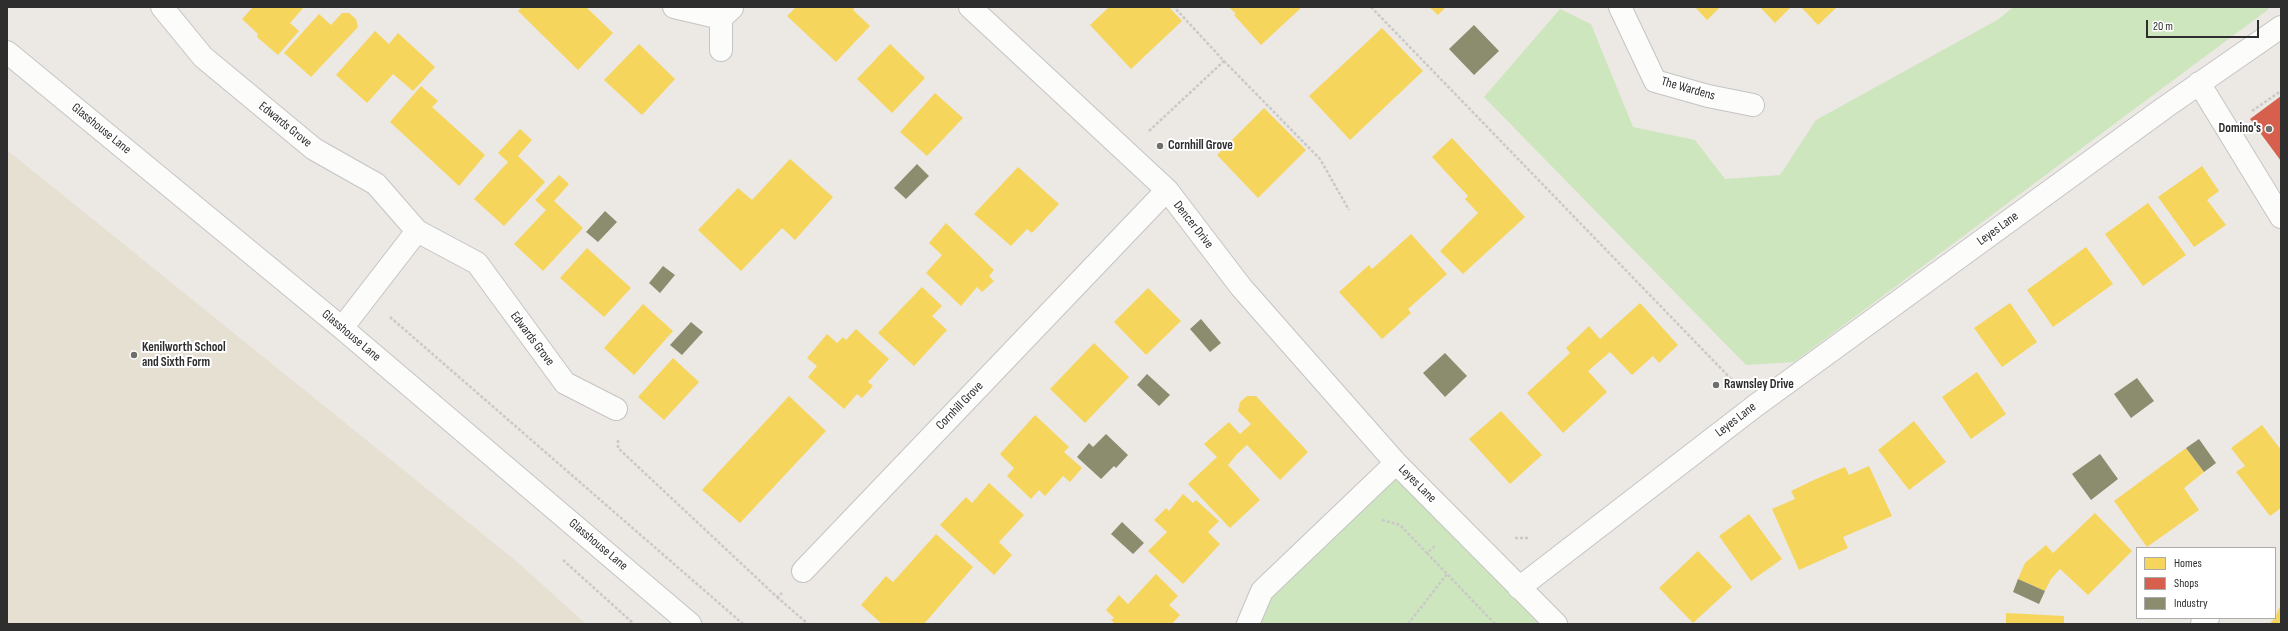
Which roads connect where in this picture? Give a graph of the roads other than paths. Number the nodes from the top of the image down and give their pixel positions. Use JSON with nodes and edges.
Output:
{"nodes":[{"id":1,"x":162,"y":7,"type":"edge"},
{"id":2,"x":674,"y":7,"type":"edge"},
{"id":3,"x":970,"y":7,"type":"edge"},
{"id":4,"x":1620,"y":7,"type":"edge"},
{"id":5,"x":727,"y":12,"type":"edge"},
{"id":6,"x":2281,"y":27,"type":"edge"},
{"id":7,"x":721,"y":50,"type":"dead end"},
{"id":8,"x":7,"y":52,"type":"edge"},
{"id":9,"x":2199,"y":83,"type":"junction"},
{"id":10,"x":1753,"y":105,"type":"dead end"},
{"id":11,"x":1167,"y":190,"type":"junction"},
{"id":12,"x":2281,"y":217,"type":"edge"},
{"id":13,"x":417,"y":231,"type":"junction"},
{"id":14,"x":342,"y":328,"type":"junction"},
{"id":15,"x":616,"y":409,"type":"road end"},
{"id":16,"x":1396,"y":463,"type":"junction"},
{"id":17,"x":804,"y":571,"type":"road end"},
{"id":18,"x":1519,"y":588,"type":"junction"},
{"id":19,"x":690,"y":624,"type":"edge"},
{"id":20,"x":1248,"y":624,"type":"edge"},
{"id":21,"x":1556,"y":624,"type":"edge"}],
"edges":[{"from":1,"to":13,"type":"street","name":"Edwards Grove"},
{"from":2,"to":5,"type":"street"},
{"from":3,"to":11,"type":"street","name":"Dencer Drive"},
{"from":4,"to":10,"type":"street","name":"The Wardens"},
{"from":5,"to":7,"type":"street"},
{"from":6,"to":9,"type":"street","name":"Leyes Lane"},
{"from":8,"to":14,"type":"street","name":"Glasshouse Lane"},
{"from":9,"to":12,"type":"street"},
{"from":9,"to":18,"type":"street","name":"Leyes Lane"},
{"from":11,"to":16,"type":"street","name":"Dencer Drive"},
{"from":11,"to":17,"type":"street","name":"Cornhill Grove"},
{"from":13,"to":14,"type":"street"},
{"from":13,"to":15,"type":"street","name":"Edwards Grove"},
{"from":14,"to":19,"type":"street","name":"Glasshouse Lane"},
{"from":16,"to":18,"type":"street","name":"Leyes Lane"},
{"from":16,"to":20,"type":"street","name":"Leyes Lane"},
{"from":18,"to":21,"type":"street"}]}
